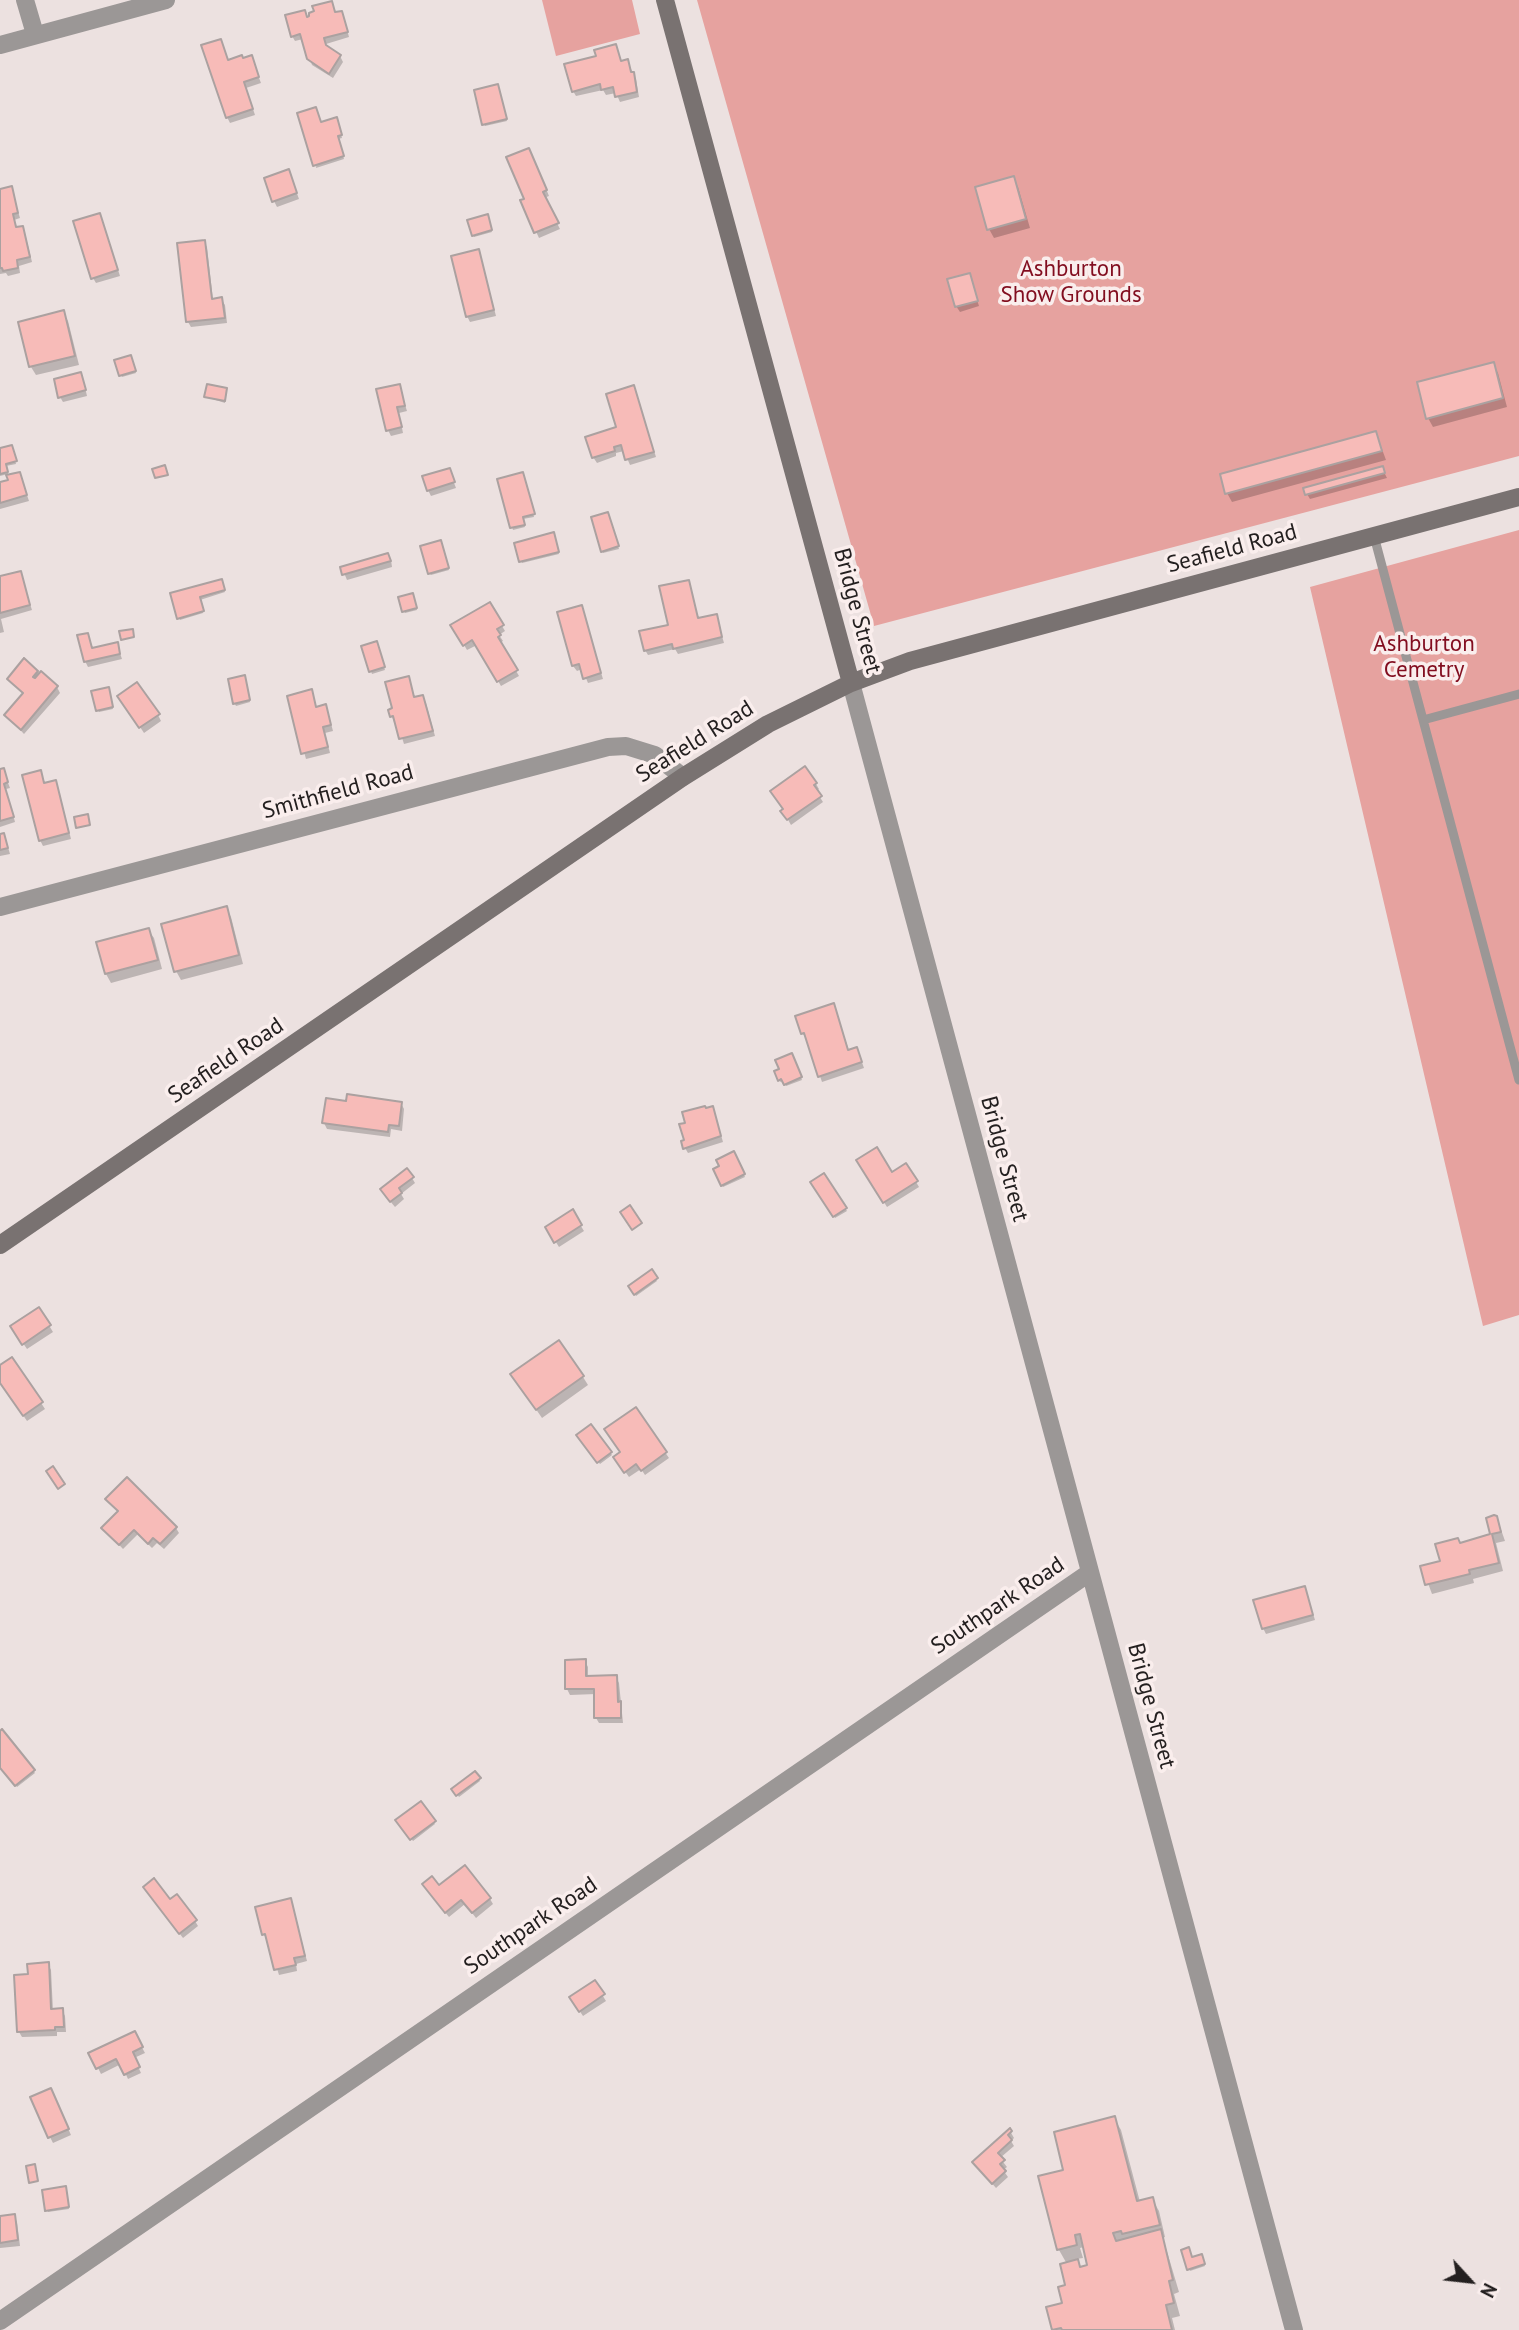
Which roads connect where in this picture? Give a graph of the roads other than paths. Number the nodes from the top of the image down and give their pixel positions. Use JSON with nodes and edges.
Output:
{"nodes":[{"id":1,"x":25,"y":0,"type":"edge"},
{"id":2,"x":166,"y":0,"type":"edge"},
{"id":3,"x":665,"y":0,"type":"edge"},
{"id":4,"x":35,"y":34,"type":"junction"},
{"id":5,"x":0,"y":45,"type":"edge"},
{"id":6,"x":1519,"y":497,"type":"edge"},
{"id":7,"x":1374,"y":536,"type":"junction"},
{"id":8,"x":851,"y":683,"type":"junction"},
{"id":9,"x":1519,"y":694,"type":"edge"},
{"id":10,"x":1423,"y":720,"type":"junction"},
{"id":11,"x":683,"y":777,"type":"junction"},
{"id":12,"x":0,"y":907,"type":"edge"},
{"id":13,"x":1519,"y":1080,"type":"edge"},
{"id":14,"x":0,"y":1245,"type":"edge"},
{"id":15,"x":1089,"y":1573,"type":"junction"},
{"id":16,"x":0,"y":2321,"type":"edge"},
{"id":17,"x":1294,"y":2330,"type":"edge"}],
"edges":[{"from":1,"to":4,"type":"street"},
{"from":2,"to":4,"type":"street"},
{"from":3,"to":8,"type":"street","name":"Bridge Street"},
{"from":4,"to":5,"type":"street"},
{"from":6,"to":7,"type":"street","name":"Seafield Road"},
{"from":7,"to":8,"type":"street","name":"Seafield Road"},
{"from":7,"to":10,"type":"lane"},
{"from":8,"to":11,"type":"street","name":"Seafield Road"},
{"from":8,"to":15,"type":"street","name":"Bridge Street"},
{"from":9,"to":10,"type":"lane"},
{"from":10,"to":13,"type":"lane"},
{"from":11,"to":12,"type":"street","name":"Smithfield Road"},
{"from":11,"to":14,"type":"street","name":"Seafield Road"},
{"from":15,"to":16,"type":"street","name":"Southpark Road"},
{"from":15,"to":17,"type":"street","name":"Bridge Street"}]}
